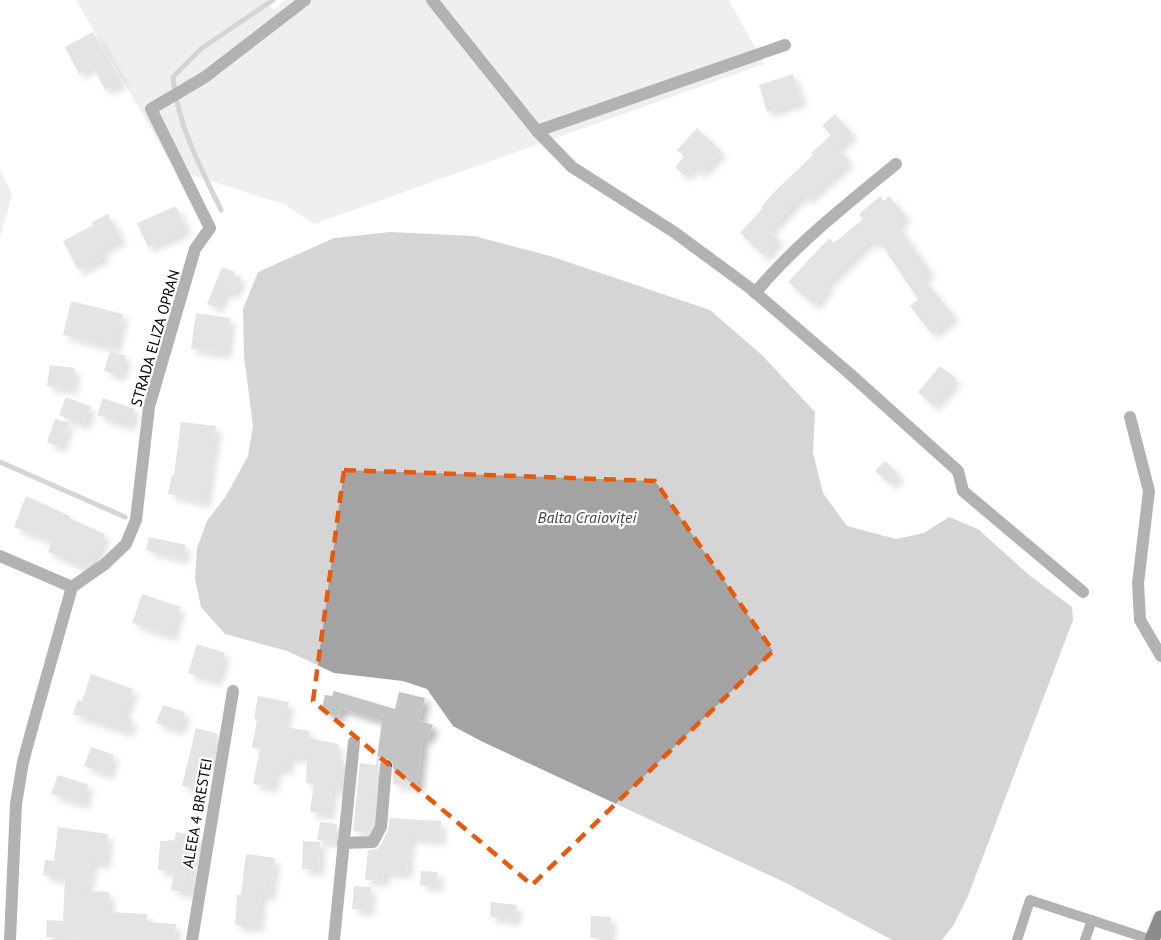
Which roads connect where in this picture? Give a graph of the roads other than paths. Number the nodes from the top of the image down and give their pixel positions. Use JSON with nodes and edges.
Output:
{"nodes":[{"id":1,"x":305,"y":0,"type":"edge"},
{"id":2,"x":432,"y":0,"type":"edge"},
{"id":3,"x":785,"y":45,"type":"dead end"},
{"id":4,"x":537,"y":131,"type":"junction"},
{"id":5,"x":896,"y":164,"type":"dead end"},
{"id":6,"x":755,"y":292,"type":"junction"},
{"id":7,"x":1130,"y":417,"type":"dead end"},
{"id":8,"x":0,"y":556,"type":"edge"},
{"id":9,"x":72,"y":587,"type":"junction"},
{"id":10,"x":1083,"y":592,"type":"dead end"},
{"id":11,"x":1161,"y":656,"type":"edge"},
{"id":12,"x":233,"y":691,"type":"dead end"},
{"id":13,"x":354,"y":742,"type":"dead end"},
{"id":14,"x":386,"y":766,"type":"dead end"},
{"id":15,"x":343,"y":843,"type":"junction"},
{"id":16,"x":1161,"y":918,"type":"edge"},
{"id":17,"x":1092,"y":920,"type":"junction"},
{"id":18,"x":10,"y":940,"type":"edge"},
{"id":19,"x":192,"y":940,"type":"edge"},
{"id":20,"x":334,"y":940,"type":"edge"},
{"id":21,"x":1017,"y":940,"type":"edge"},
{"id":22,"x":1085,"y":940,"type":"edge"},
{"id":23,"x":1152,"y":940,"type":"edge"}],
"edges":[{"from":1,"to":9,"type":"street","name":"STRADA ELIZA OPRAN"},
{"from":2,"to":4,"type":"street"},
{"from":3,"to":4,"type":"street"},
{"from":4,"to":6,"type":"street"},
{"from":5,"to":6,"type":"street"},
{"from":6,"to":10,"type":"street"},
{"from":7,"to":11,"type":"street"},
{"from":8,"to":9,"type":"street"},
{"from":9,"to":18,"type":"street"},
{"from":12,"to":19,"type":"street","name":"ALEEA 4 BRESTEI"},
{"from":13,"to":15,"type":"street"},
{"from":14,"to":15,"type":"street"},
{"from":15,"to":20,"type":"street"},
{"from":16,"to":23,"type":"main road"},
{"from":17,"to":21,"type":"lane"},
{"from":17,"to":22,"type":"lane"},
{"from":17,"to":23,"type":"lane"}]}
